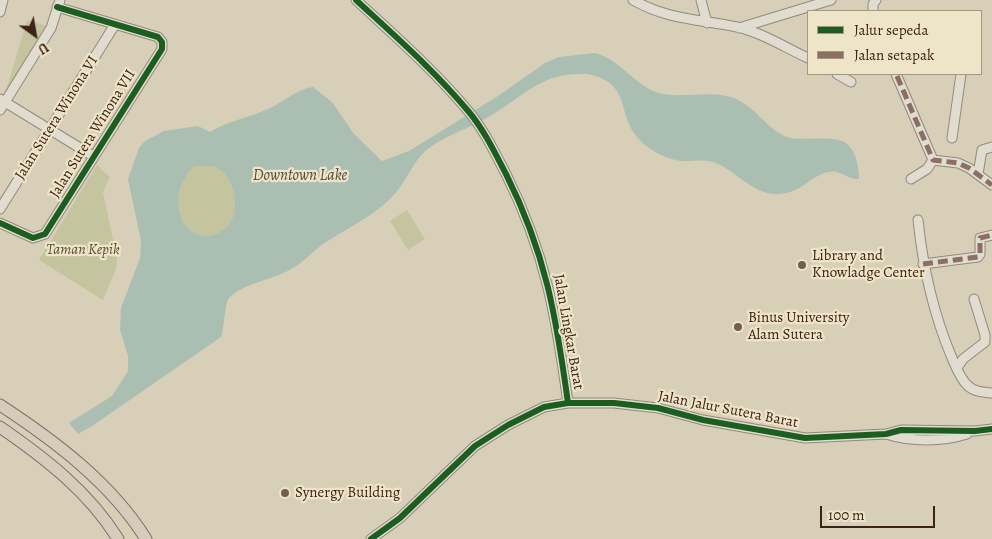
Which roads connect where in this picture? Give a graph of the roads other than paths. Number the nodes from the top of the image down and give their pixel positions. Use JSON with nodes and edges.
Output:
{"nodes":[{"id":1,"x":3,"y":0,"type":"edge"},
{"id":2,"x":356,"y":0,"type":"edge"},
{"id":3,"x":633,"y":0,"type":"edge"},
{"id":4,"x":701,"y":0,"type":"edge"},
{"id":5,"x":831,"y":0,"type":"edge"},
{"id":6,"x":59,"y":4,"type":"edge"},
{"id":7,"x":0,"y":12,"type":"edge"},
{"id":8,"x":707,"y":23,"type":"junction"},
{"id":9,"x":114,"y":26,"type":"junction"},
{"id":10,"x":739,"y":28,"type":"junction"},
{"id":11,"x":807,"y":58,"type":"edge"},
{"id":12,"x":839,"y":75,"type":"edge"},
{"id":13,"x":899,"y":75,"type":"edge"},
{"id":14,"x":961,"y":75,"type":"edge"},
{"id":15,"x":851,"y":82,"type":"dead end"},
{"id":16,"x":3,"y":100,"type":"edge"},
{"id":17,"x":0,"y":110,"type":"edge"},
{"id":18,"x":50,"y":129,"type":"junction"},
{"id":19,"x":952,"y":138,"type":"dead end"},
{"id":20,"x":992,"y":147,"type":"edge"},
{"id":21,"x":93,"y":156,"type":"junction"},
{"id":22,"x":933,"y":160,"type":"junction"},
{"id":23,"x":978,"y":174,"type":"junction"},
{"id":24,"x":911,"y":179,"type":"dead end"},
{"id":25,"x":992,"y":185,"type":"edge"},
{"id":26,"x":0,"y":209,"type":"edge"},
{"id":27,"x":918,"y":220,"type":"dead end"},
{"id":28,"x":0,"y":223,"type":"edge"},
{"id":29,"x":992,"y":235,"type":"edge"},
{"id":30,"x":923,"y":264,"type":"junction"},
{"id":31,"x":974,"y":299,"type":"dead end"},
{"id":32,"x":957,"y":368,"type":"junction"},
{"id":33,"x":992,"y":393,"type":"edge"},
{"id":34,"x":568,"y":403,"type":"junction"},
{"id":35,"x":0,"y":406,"type":"edge"},
{"id":36,"x":0,"y":427,"type":"edge"},
{"id":37,"x":992,"y":429,"type":"edge"},
{"id":38,"x":115,"y":536,"type":"edge"},
{"id":39,"x":146,"y":539,"type":"edge"},
{"id":40,"x":371,"y":539,"type":"edge"}],
"edges":[{"from":1,"to":7,"type":"street"},
{"from":2,"to":34,"type":"street","name":"Jalan Lingkar Barat"},
{"from":3,"to":8,"type":"street"},
{"from":4,"to":8,"type":"street"},
{"from":5,"to":10,"type":"street"},
{"from":6,"to":9,"type":"street"},
{"from":6,"to":16,"type":"street"},
{"from":8,"to":10,"type":"street"},
{"from":9,"to":18,"type":"street","name":"Jalan Sutera Winona VI"},
{"from":9,"to":21,"type":"street","name":"Jalan Sutera Winona VII"},
{"from":10,"to":11,"type":"street"},
{"from":12,"to":15,"type":"street"},
{"from":13,"to":22,"type":"street"},
{"from":14,"to":19,"type":"street"},
{"from":16,"to":17,"type":"street"},
{"from":16,"to":18,"type":"street"},
{"from":18,"to":21,"type":"street"},
{"from":18,"to":26,"type":"street","name":"Jalan Sutera Winona VI"},
{"from":20,"to":23,"type":"street"},
{"from":21,"to":28,"type":"street","name":"Jalan Sutera Winona VII"},
{"from":22,"to":23,"type":"street"},
{"from":22,"to":24,"type":"street"},
{"from":23,"to":25,"type":"street"},
{"from":27,"to":30,"type":"street"},
{"from":29,"to":30,"type":"street"},
{"from":30,"to":32,"type":"street"},
{"from":31,"to":32,"type":"street"},
{"from":32,"to":33,"type":"street"},
{"from":34,"to":37,"type":"street","name":"Jalan Jalur Sutera Barat"},
{"from":34,"to":40,"type":"street","name":"Jalan Jalur Sutera Barat"},
{"from":35,"to":39,"type":"main road"},
{"from":36,"to":38,"type":"main road"}]}
